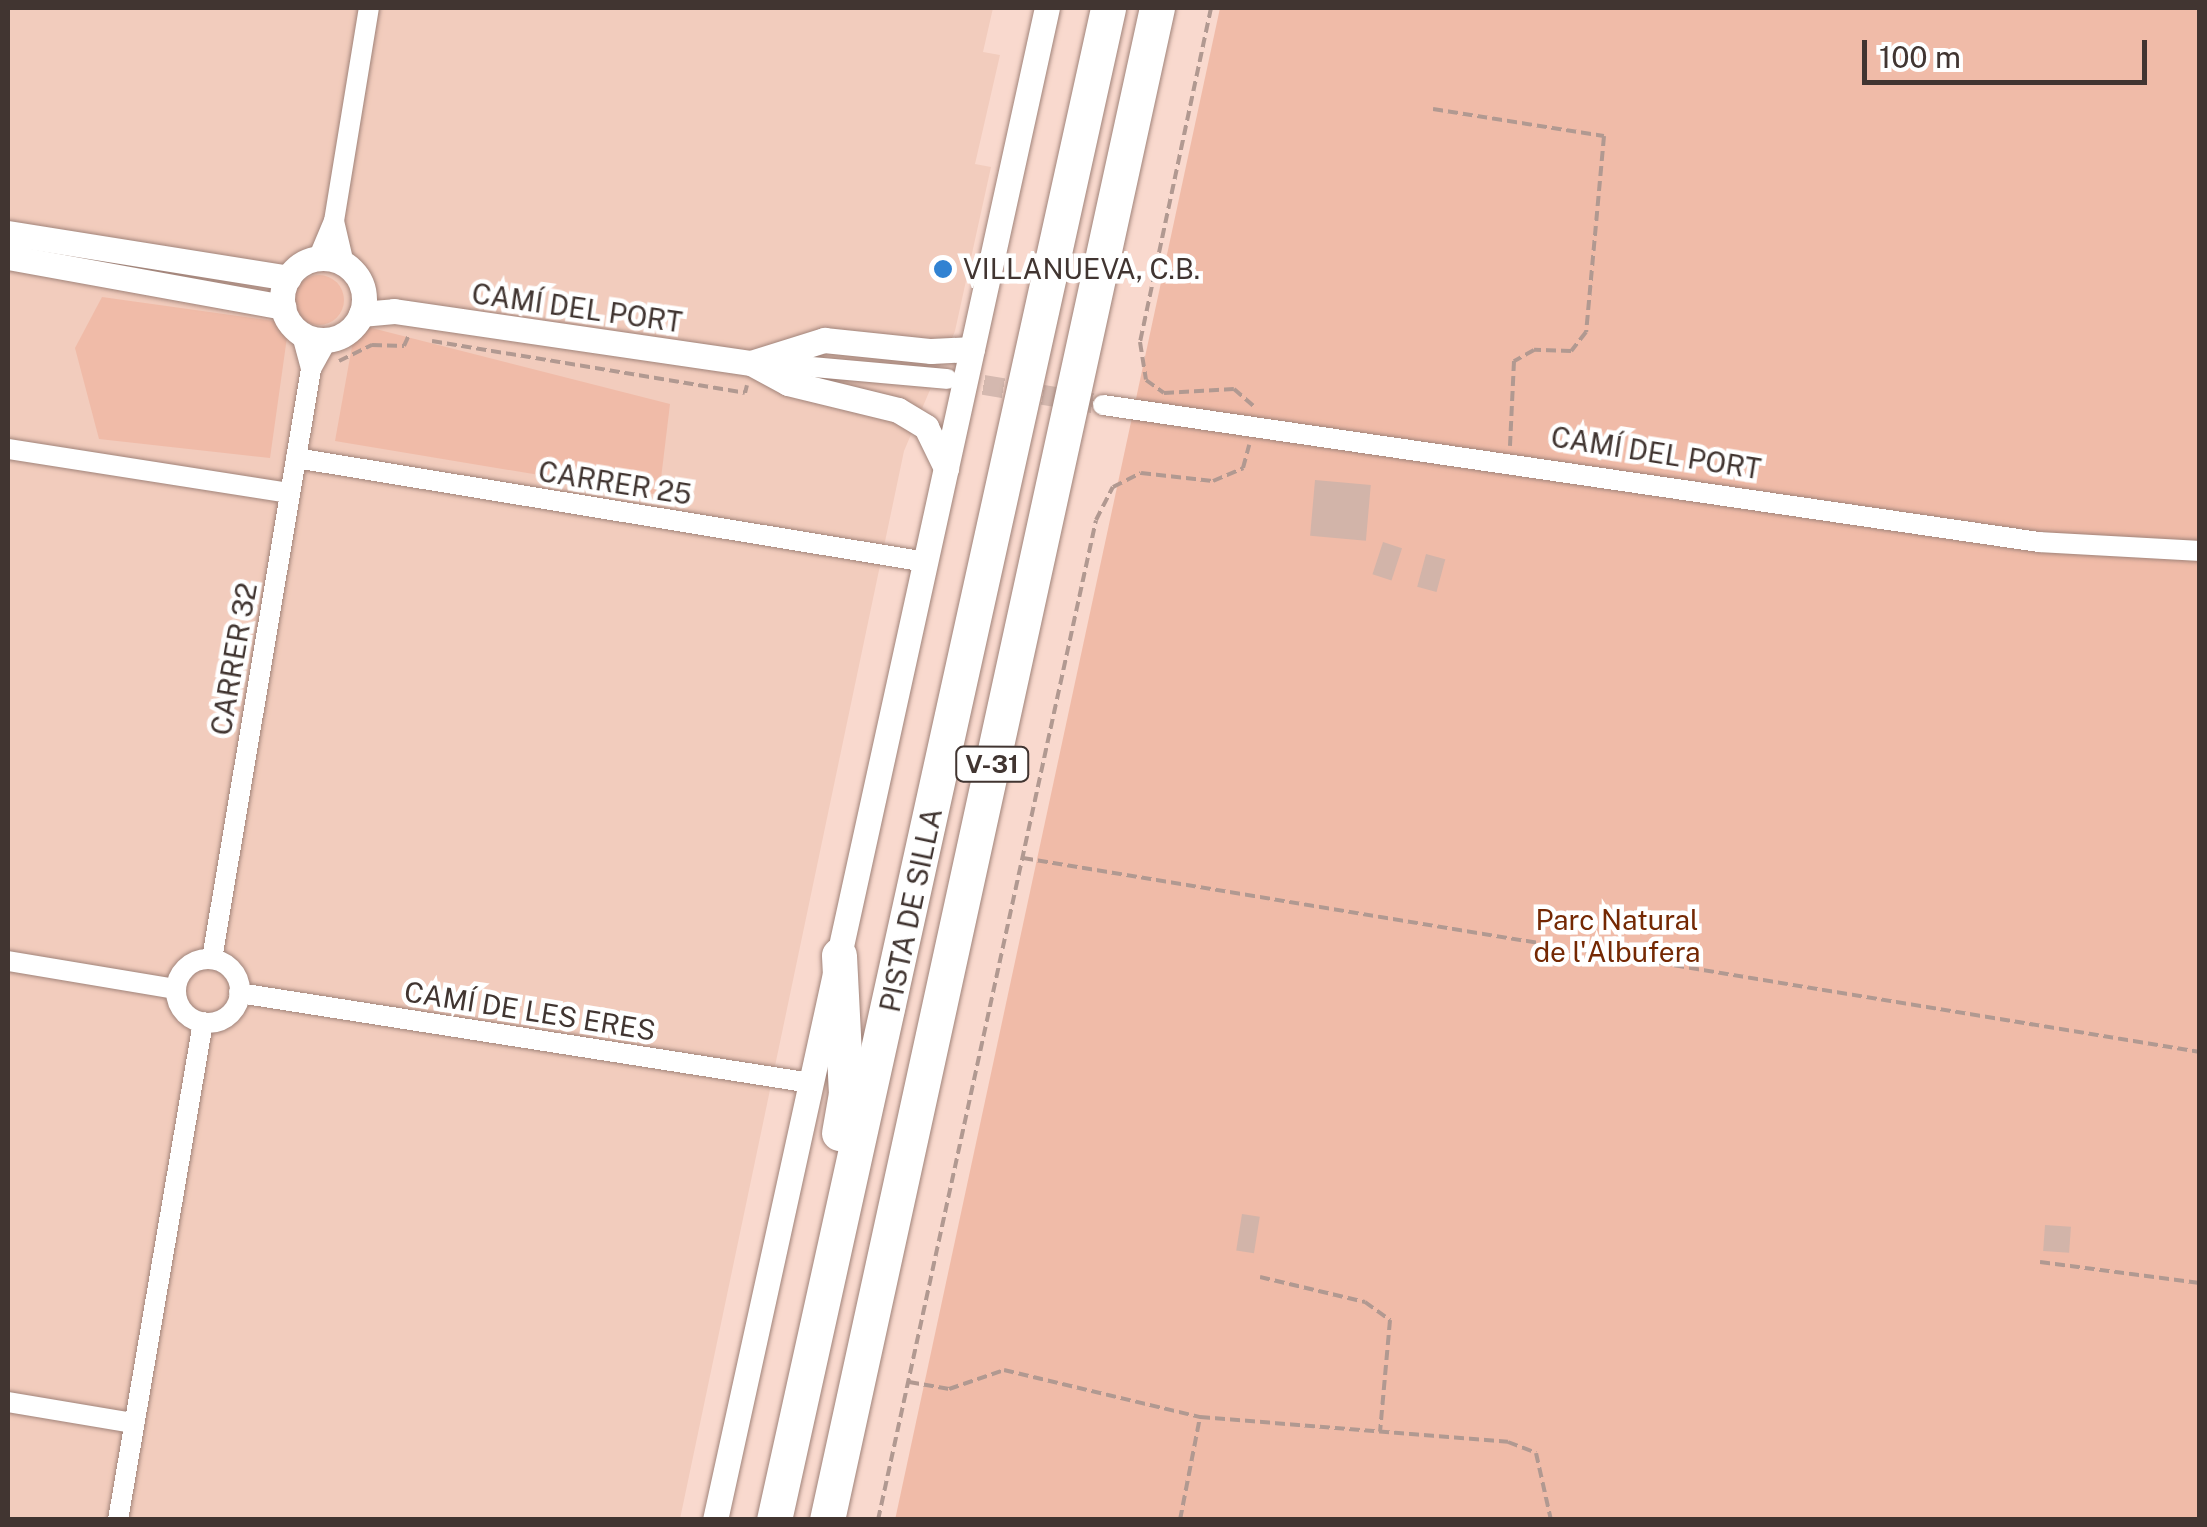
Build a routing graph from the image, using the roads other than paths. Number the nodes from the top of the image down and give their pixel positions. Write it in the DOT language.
graph roads {
  1 [pos="368,8"];
  2 [pos="1047,8"];
  3 [pos="1108,8"];
  4 [pos="1156,8"];
  5 [pos="8,232"];
  6 [pos="8,257"];
  7 [pos="331,262"];
  8 [pos="288,278"];
  9 [pos="362,303"];
  10 [pos="283,308"];
  11 [pos="315,337"];
  12 [pos="972,349"];
  13 [pos="751,364"];
  14 [pos="947,379"];
  15 [pos="1103,405"];
  16 [pos="8,449"];
  17 [pos="296,458"];
  18 [pos="946,468"];
  19 [pos="290,494"];
  20 [pos="2200,551"];
  21 [pos="926,562"];
  22 [pos="839,955"];
  23 [pos="212,958"];
  24 [pos="8,962"];
  25 [pos="176,989"];
  26 [pos="240,993"];
  27 [pos="203,1022"];
  28 [pos="811,1083"];
  29 [pos="814,1331"];
  30 [pos="8,1402"];
  31 [pos="134,1423"];
  32 [pos="118,1520"];
  33 [pos="715,1520"];
  34 [pos="774,1520"];
  35 [pos="827,1520"];
  1 -- 7 [label="street"];
  2 -- 12 [label="street"];
  3 -- 29 [label="highway, PISTA DE SILLA / V-31"];
  4 -- 35 [label="highway, PISTA DE SILLA / V-31"];
  5 -- 8 [label="street"];
  6 -- 10 [label="street"];
  7 -- 8 [label="street"];
  7 -- 9 [label="street"];
  8 -- 10 [label="street"];
  9 -- 11 [label="street"];
  9 -- 13 [label="street, CAMÍ DEL PORT"];
  10 -- 11 [label="street"];
  11 -- 17 [label="street, CARRER 32"];
  12 -- 13 [label="street, CAMÍ DEL PORT"];
  12 -- 18 [label="street"];
  13 -- 14 [label="street, CAMÍ DEL PORT"];
  13 -- 18 [label="street, CAMÍ DEL PORT"];
  15 -- 20 [label="street, CAMÍ DEL PORT"];
  16 -- 19 [label="street"];
  17 -- 19 [label="street, CARRER 32"];
  17 -- 21 [label="street, CARRER 25"];
  18 -- 21 [label="street"];
  19 -- 23 [label="street, CARRER 32"];
  21 -- 22 [label="street"];
  22 -- 28 [label="street"];
  22 -- 29 [label="highway"];
  23 -- 25 [label="street"];
  23 -- 26 [label="street"];
  24 -- 25 [label="street"];
  25 -- 27 [label="street"];
  26 -- 27 [label="street"];
  26 -- 28 [label="street, CAMÍ DE LES ERES"];
  27 -- 31 [label="street"];
  28 -- 33 [label="street"];
  29 -- 34 [label="highway, PISTA DE SILLA / V-31"];
  30 -- 31 [label="street"];
  31 -- 32 [label="street"];
}
